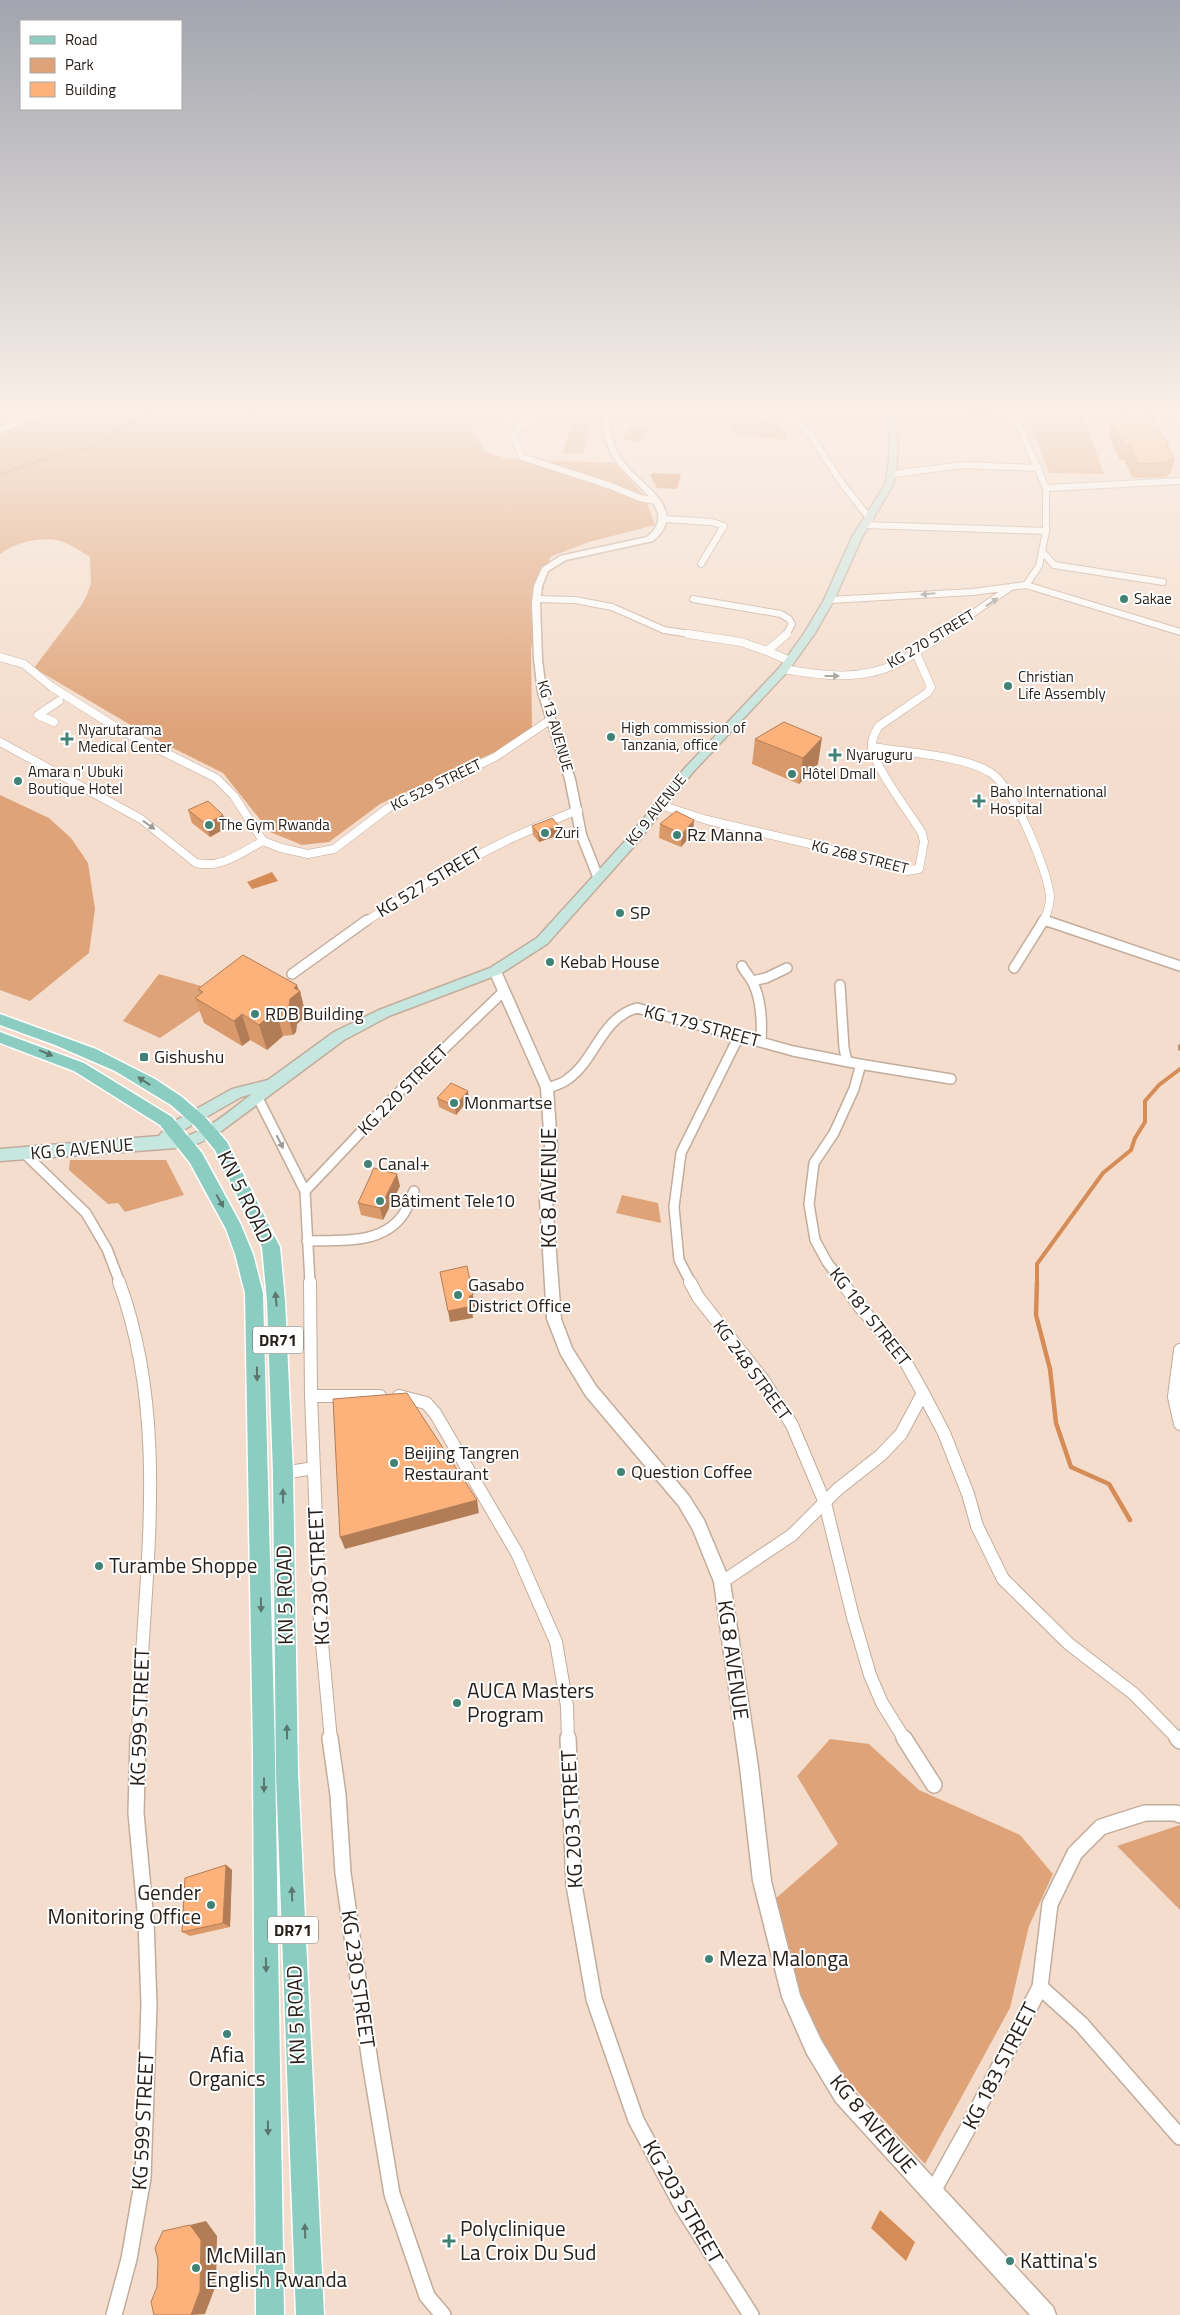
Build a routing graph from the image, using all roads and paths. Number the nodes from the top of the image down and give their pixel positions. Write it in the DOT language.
graph roads {
  1 [pos="663,515"];
  2 [pos="862,515"];
  3 [pos="872,515"];
  4 [pos="1046,515"];
  5 [pos="664,519"];
  6 [pos="867,522"];
  7 [pos="1046,531"];
  8 [pos="1042,550"];
  9 [pos="701,564"];
  10 [pos="1163,582"];
  11 [pos="1026,585"];
  12 [pos="1011,587"];
  13 [pos="537,599"];
  14 [pos="693,599"];
  15 [pos="829,600"];
  16 [pos="1180,632"];
  17 [pos="767,651"];
  18 [pos="915,651"];
  19 [pos="0,657"];
  20 [pos="787,665"];
  21 [pos="59,701"];
  22 [pos="550,720"];
  23 [pos="54,722"];
  24 [pos="0,742"];
  25 [pos="872,747"];
  26 [pos="660,805"];
  27 [pos="578,810"];
  28 [pos="263,841"];
  29 [pos="598,877"];
  30 [pos="1043,920"];
  31 [pos="742,966"];
  32 [pos="1180,966"];
  33 [pos="787,968"];
  34 [pos="1014,968"];
  35 [pos="495,971"];
  36 [pos="292,974"];
  37 [pos="752,982"];
  38 [pos="840,985"];
  39 [pos="503,992"];
  40 [pos="0,1019"];
  41 [pos="0,1037"];
  42 [pos="738,1038"];
  43 [pos="761,1042"];
  44 [pos="847,1062"];
  45 [pos="861,1064"];
  46 [pos="951,1079"];
  47 [pos="272,1084"];
  48 [pos="547,1088"];
  49 [pos="258,1098"];
  50 [pos="195,1117"];
  51 [pos="211,1131"];
  52 [pos="174,1138"];
  53 [pos="24,1153"];
  54 [pos="0,1155"];
  55 [pos="305,1191"];
  56 [pos="414,1192"];
  57 [pos="307,1241"];
  58 [pos="1180,1350"];
  59 [pos="923,1393"];
  60 [pos="311,1396"];
  61 [pos="1177,1397"];
  62 [pos="1180,1424"];
  63 [pos="314,1468"];
  64 [pos="283,1473"];
  65 [pos="825,1503"];
  66 [pos="722,1582"];
  67 [pos="1180,1742"];
  68 [pos="934,1785"];
  69 [pos="1180,1815"];
  70 [pos="1040,1987"];
  71 [pos="1180,2137"];
  72 [pos="932,2193"];
  73 [pos="114,2315"];
  74 [pos="270,2315"];
  75 [pos="310,2315"];
  76 [pos="443,2315"];
  77 [pos="751,2315"];
  78 [pos="1045,2315"];
  1 -- 5 [label="street"];
  2 -- 6 [label="street"];
  3 -- 6 [label="main road, KG 9 AVENUE"];
  4 -- 7 [label="street"];
  5 -- 9 [label="street"];
  5 -- 13 [label="street, KG 13 AVENUE"];
  6 -- 7 [label="street"];
  6 -- 15 [label="main road, KG 9 AVENUE"];
  7 -- 8 [label="street"];
  8 -- 10 [label="street"];
  8 -- 11 [label="street"];
  11 -- 12 [label="street"];
  11 -- 16 [label="street"];
  12 -- 15 [label="street, one-way"];
  18 -- 12 [label="street, KG 270 STREET, one-way"];
  13 -- 17 [label="street, KG 270 STREET"];
  13 -- 22 [label="street, KG 13 AVENUE"];
  14 -- 17 [label="street"];
  15 -- 20 [label="main road, KG 9 AVENUE"];
  17 -- 20 [label="street, KG 270 STREET"];
  20 -- 18 [label="street, KG 270 STREET, one-way"];
  18 -- 25 [label="street"];
  19 -- 28 [label="street"];
  20 -- 26 [label="main road, KG 9 AVENUE"];
  21 -- 23 [label="street"];
  22 -- 27 [label="street, KG 13 AVENUE"];
  22 -- 28 [label="street, KG 529 STREET"];
  24 -- 28 [label="street, one-way"];
  25 -- 26 [label="street, KG 268 STREET"];
  25 -- 30 [label="street"];
  26 -- 29 [label="main road, KG 9 AVENUE"];
  27 -- 29 [label="street, KG 13 AVENUE"];
  27 -- 36 [label="street, KG 527 STREET"];
  29 -- 35 [label="main road, KG 9 AVENUE"];
  30 -- 32 [label="street"];
  30 -- 34 [label="street"];
  31 -- 37 [label="street"];
  33 -- 37 [label="street"];
  35 -- 39 [label="street, KG 8 AVENUE"];
  35 -- 47 [label="main road, KG 9 AVENUE"];
  37 -- 43 [label="street"];
  38 -- 44 [label="street"];
  39 -- 48 [label="street, KG 8 AVENUE"];
  39 -- 55 [label="street, KG 220 STREET"];
  50 -- 40 [label="main road, KN 5 ROAD / DR71, one-way"];
  41 -- 52 [label="main road, KN 5 ROAD / DR71, one-way"];
  42 -- 43 [label="street, KG 179 STREET"];
  42 -- 48 [label="street, KG 179 STREET"];
  42 -- 65 [label="street, KG 248 STREET"];
  43 -- 44 [label="street, KG 179 STREET"];
  44 -- 45 [label="street, KG 179 STREET"];
  45 -- 46 [label="street, KG 179 STREET"];
  45 -- 59 [label="street, KG 181 STREET"];
  47 -- 49 [label="main road, KG 9 AVENUE"];
  47 -- 50 [label="main road, KG 9 AVENUE"];
  48 -- 66 [label="street, KG 8 AVENUE"];
  49 -- 51 [label="main road, KG 9 AVENUE"];
  49 -- 55 [label="street, KG 230 STREET, one-way"];
  50 -- 51 [label="main road, KN 5 ROAD / DR71"];
  50 -- 52 [label="main road, KG 9 AVENUE"];
  51 -- 52 [label="main road, KG 9 AVENUE"];
  64 -- 51 [label="main road, KN 5 ROAD / DR71, one-way"];
  52 -- 53 [label="main road, KG 6 AVENUE"];
  52 -- 74 [label="main road, KN 5 ROAD / DR71, one-way"];
  53 -- 54 [label="main road, KG 6 AVENUE"];
  53 -- 73 [label="street, KG 599 STREET"];
  55 -- 57 [label="street, KG 230 STREET"];
  56 -- 57 [label="street"];
  57 -- 60 [label="street, KG 230 STREET"];
  58 -- 61 [label="street"];
  59 -- 65 [label="street"];
  59 -- 67 [label="street, KG 181 STREET"];
  60 -- 63 [label="street, KG 230 STREET"];
  60 -- 77 [label="street, KG 203 STREET"];
  61 -- 62 [label="street"];
  63 -- 64 [label="street"];
  63 -- 76 [label="street, KG 230 STREET"];
  75 -- 64 [label="main road, KN 5 ROAD / DR71, one-way"];
  65 -- 66 [label="street"];
  65 -- 68 [label="street, KG 248 STREET"];
  66 -- 72 [label="street, KG 8 AVENUE"];
  69 -- 70 [label="street"];
  70 -- 71 [label="street, KG 183 STREET"];
  70 -- 72 [label="street, KG 183 STREET"];
  72 -- 78 [label="street, KG 8 AVENUE"];
}
